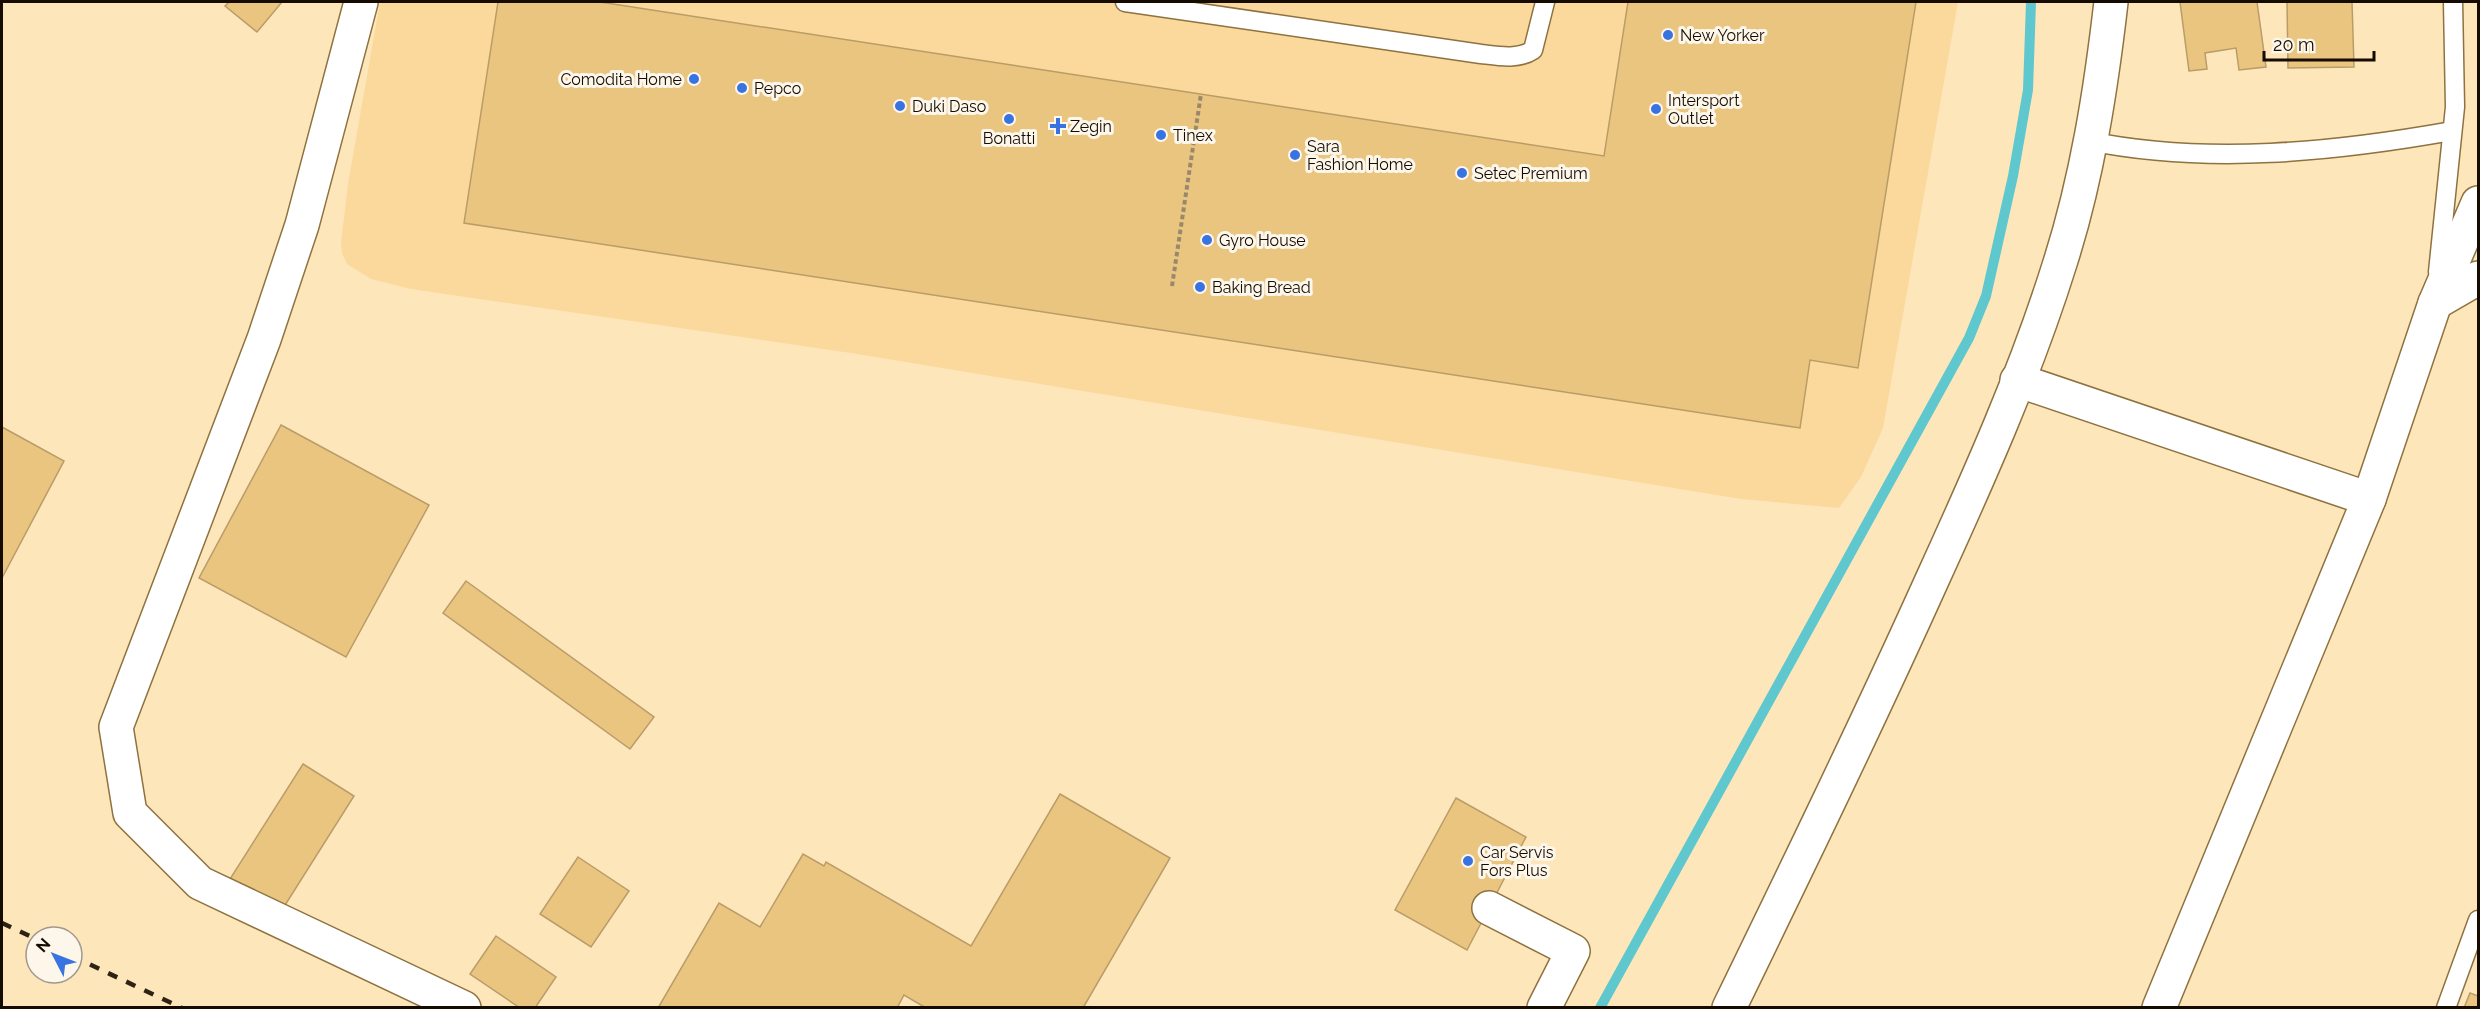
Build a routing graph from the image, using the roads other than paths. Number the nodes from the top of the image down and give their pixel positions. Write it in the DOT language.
graph roads {
  1 [pos="361,2"];
  2 [pos="1125,2"];
  3 [pos="1545,2"];
  4 [pos="2111,2"];
  5 [pos="2452,2"];
  6 [pos="1199,7"];
  7 [pos="2452,131"];
  8 [pos="2089,141"];
  9 [pos="2478,203"];
  10 [pos="2478,278"];
  11 [pos="2435,303"];
  12 [pos="2018,380"];
  13 [pos="2369,499"];
  14 [pos="1489,908"];
  15 [pos="2478,920"];
  16 [pos="464,1008"];
  17 [pos="1544,1008"];
  18 [pos="1729,1008"];
  19 [pos="2158,1008"];
  20 [pos="2446,1008"];
  1 -- 16 [label="street"];
  2 -- 6 [label="lane"];
  3 -- 6 [label="lane"];
  4 -- 8 [label="street"];
  5 -- 7 [label="lane"];
  7 -- 8 [label="lane"];
  7 -- 11 [label="lane"];
  8 -- 12 [label="street"];
  9 -- 11 [label="street"];
  10 -- 11 [label="street"];
  11 -- 13 [label="street"];
  12 -- 13 [label="street"];
  12 -- 18 [label="street"];
  13 -- 19 [label="street"];
  14 -- 17 [label="street"];
  15 -- 20 [label="lane"];
}
